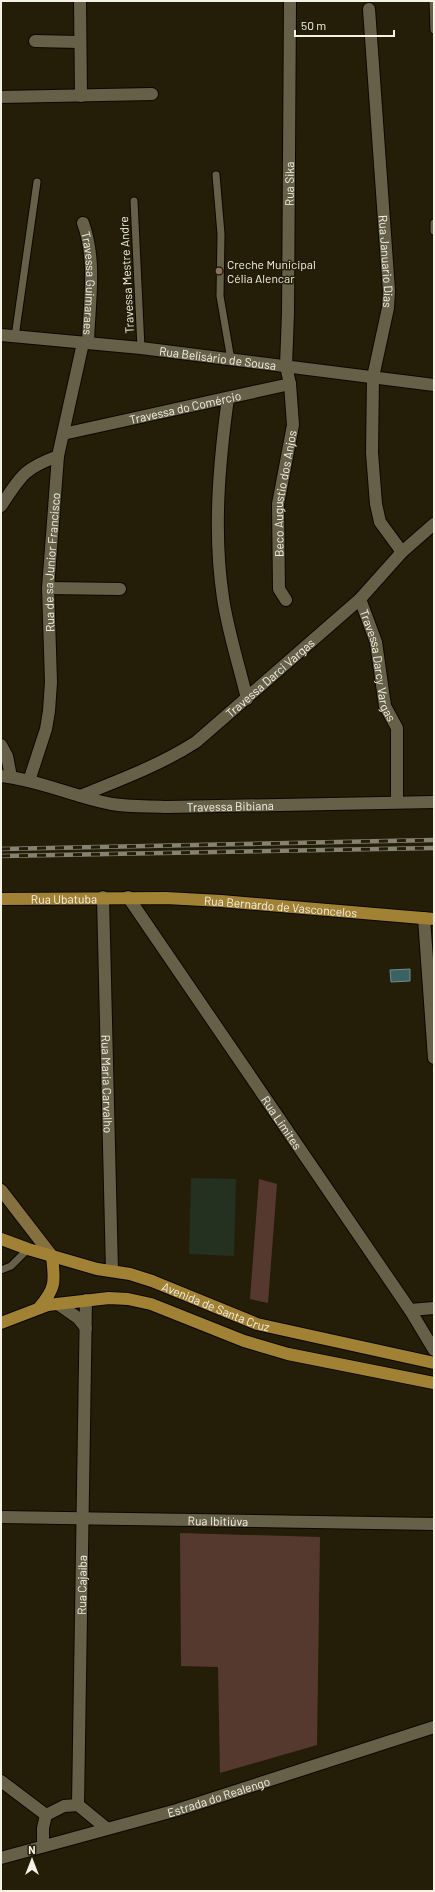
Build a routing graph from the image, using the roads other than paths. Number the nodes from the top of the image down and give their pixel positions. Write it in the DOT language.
graph roads {
  1 [pos="80,1"];
  2 [pos="290,1"];
  3 [pos="433,1"];
  4 [pos="369,9"];
  5 [pos="434,30"];
  6 [pos="34,41"];
  7 [pos="79,42"];
  8 [pos="152,94"];
  9 [pos="81,96"];
  10 [pos="1,97"];
  11 [pos="216,175"];
  12 [pos="37,182"];
  13 [pos="134,200"];
  14 [pos="83,223"];
  15 [pos="434,223"];
  16 [pos="434,232"];
  17 [pos="1,335"];
  18 [pos="15,337"];
  19 [pos="85,343"];
  20 [pos="141,348"];
  21 [pos="231,360"];
  22 [pos="286,366"];
  23 [pos="373,377"];
  24 [pos="290,384"];
  25 [pos="434,384"];
  26 [pos="228,398"];
  27 [pos="63,434"];
  28 [pos="58,456"];
  29 [pos="1,506"];
  30 [pos="434,524"];
  31 [pos="402,552"];
  32 [pos="48,588"];
  33 [pos="120,589"];
  34 [pos="360,599"];
  35 [pos="286,600"];
  36 [pos="247,699"];
  37 [pos="1,745"];
  38 [pos="6,777"];
  39 [pos="29,781"];
  40 [pos="80,796"];
  41 [pos="397,802"];
  42 [pos="434,802"];
  43 [pos="103,897"];
  44 [pos="128,897"];
  45 [pos="1,899"];
  46 [pos="429,918"];
  47 [pos="434,1058"];
  48 [pos="1,1190"];
  49 [pos="1,1239"];
  50 [pos="28,1249"];
  51 [pos="52,1256"];
  52 [pos="1,1270"];
  53 [pos="112,1271"];
  54 [pos="86,1300"];
  55 [pos="58,1304"];
  56 [pos="39,1308"];
  57 [pos="434,1308"];
  58 [pos="410,1310"];
  59 [pos="1,1323"];
  60 [pos="86,1328"];
  61 [pos="434,1350"];
  62 [pos="434,1363"];
  63 [pos="434,1383"];
  64 [pos="1,1517"];
  65 [pos="83,1518"];
  66 [pos="434,1524"];
  67 [pos="434,1727"];
  68 [pos="1,1781"];
  69 [pos="78,1805"];
  70 [pos="46,1815"];
  71 [pos="106,1828"];
  72 [pos="43,1846"];
  73 [pos="1,1858"];
  1 -- 7 [label="street"];
  2 -- 22 [label="street, Rua Sika"];
  3 -- 5 [label="lane"];
  4 -- 23 [label="street, Rua Januario Dias"];
  6 -- 7 [label="street"];
  7 -- 9 [label="street"];
  8 -- 9 [label="street"];
  9 -- 10 [label="street"];
  11 -- 21 [label="lane"];
  12 -- 18 [label="lane"];
  13 -- 20 [label="lane, Travessa Mestre Andre"];
  14 -- 19 [label="street, Travessa Guimaraes"];
  15 -- 16 [label="lane"];
  17 -- 18 [label="street, Rua Belisário de Sousa"];
  18 -- 19 [label="street, Rua Belisário de Sousa"];
  19 -- 20 [label="street, Rua Belisário de Sousa"];
  19 -- 27 [label="street, Rua de sa Junior Francisco"];
  20 -- 21 [label="street, Rua Belisário de Sousa"];
  21 -- 22 [label="street, Rua Belisário de Sousa"];
  22 -- 23 [label="street, Rua Belisário de Sousa"];
  22 -- 24 [label="street"];
  23 -- 25 [label="street, Rua Belisário de Sousa"];
  23 -- 31 [label="street, Rua Januario Dias"];
  24 -- 26 [label="street, Travessa do Comércio"];
  24 -- 35 [label="street, Beco Augustio dos Anjos"];
  26 -- 27 [label="street, Travessa do Comércio"];
  26 -- 36 [label="street"];
  27 -- 28 [label="street, Rua de sa Junior Francisco"];
  28 -- 29 [label="street"];
  28 -- 32 [label="street, Rua de sa Junior Francisco"];
  30 -- 31 [label="street, Travessa Darci Vargas"];
  31 -- 34 [label="street, Travessa Darci Vargas"];
  32 -- 33 [label="street"];
  32 -- 39 [label="street, Rua de sa Junior Francisco"];
  34 -- 36 [label="street, Travessa Darci Vargas"];
  34 -- 41 [label="street, Travessa Darcy Vargas"];
  36 -- 40 [label="street, Travessa Darci Vargas"];
  37 -- 38 [label="street"];
  38 -- 39 [label="street, Travessa Bibiana"];
  39 -- 40 [label="street, Travessa Bibiana"];
  40 -- 41 [label="street, Travessa Bibiana"];
  41 -- 42 [label="street, Travessa Bibiana"];
  43 -- 44 [label="main road, Rua Ubatuba"];
  43 -- 45 [label="main road, Rua Ubatuba"];
  43 -- 53 [label="street, Rua Maria Carvalho"];
  44 -- 46 [label="main road, Rua Bernardo de Vasconcelos"];
  44 -- 58 [label="street, Rua Limites"];
  46 -- 47 [label="street"];
  48 -- 51 [label="main road"];
  49 -- 50 [label="main road, Avenida de Santa Cruz"];
  50 -- 51 [label="main road, Avenida de Santa Cruz"];
  50 -- 52 [label="lane"];
  51 -- 53 [label="main road, Avenida de Santa Cruz"];
  51 -- 56 [label="main road"];
  53 -- 62 [label="main road, Avenida de Santa Cruz"];
  54 -- 55 [label="main road, Avenida de Santa Cruz"];
  54 -- 60 [label="street, Rua Cajaíba"];
  54 -- 63 [label="main road, Avenida de Santa Cruz"];
  55 -- 56 [label="main road, Avenida de Santa Cruz"];
  55 -- 60 [label="street"];
  56 -- 59 [label="main road, Avenida de Santa Cruz"];
  57 -- 58 [label="street"];
  58 -- 61 [label="street, Rua Limites"];
  60 -- 65 [label="street, Rua Cajaíba"];
  64 -- 65 [label="street, Rua Ibitiúva"];
  65 -- 66 [label="street, Rua Ibitiúva"];
  65 -- 69 [label="street, Rua Cajaíba"];
  67 -- 71 [label="street, Estrada do Realengo"];
  68 -- 70 [label="street"];
  69 -- 70 [label="street"];
  69 -- 71 [label="street"];
  70 -- 72 [label="street"];
  71 -- 72 [label="street, Estrada do Realengo"];
  72 -- 73 [label="street, Estrada do Realengo"];
}
